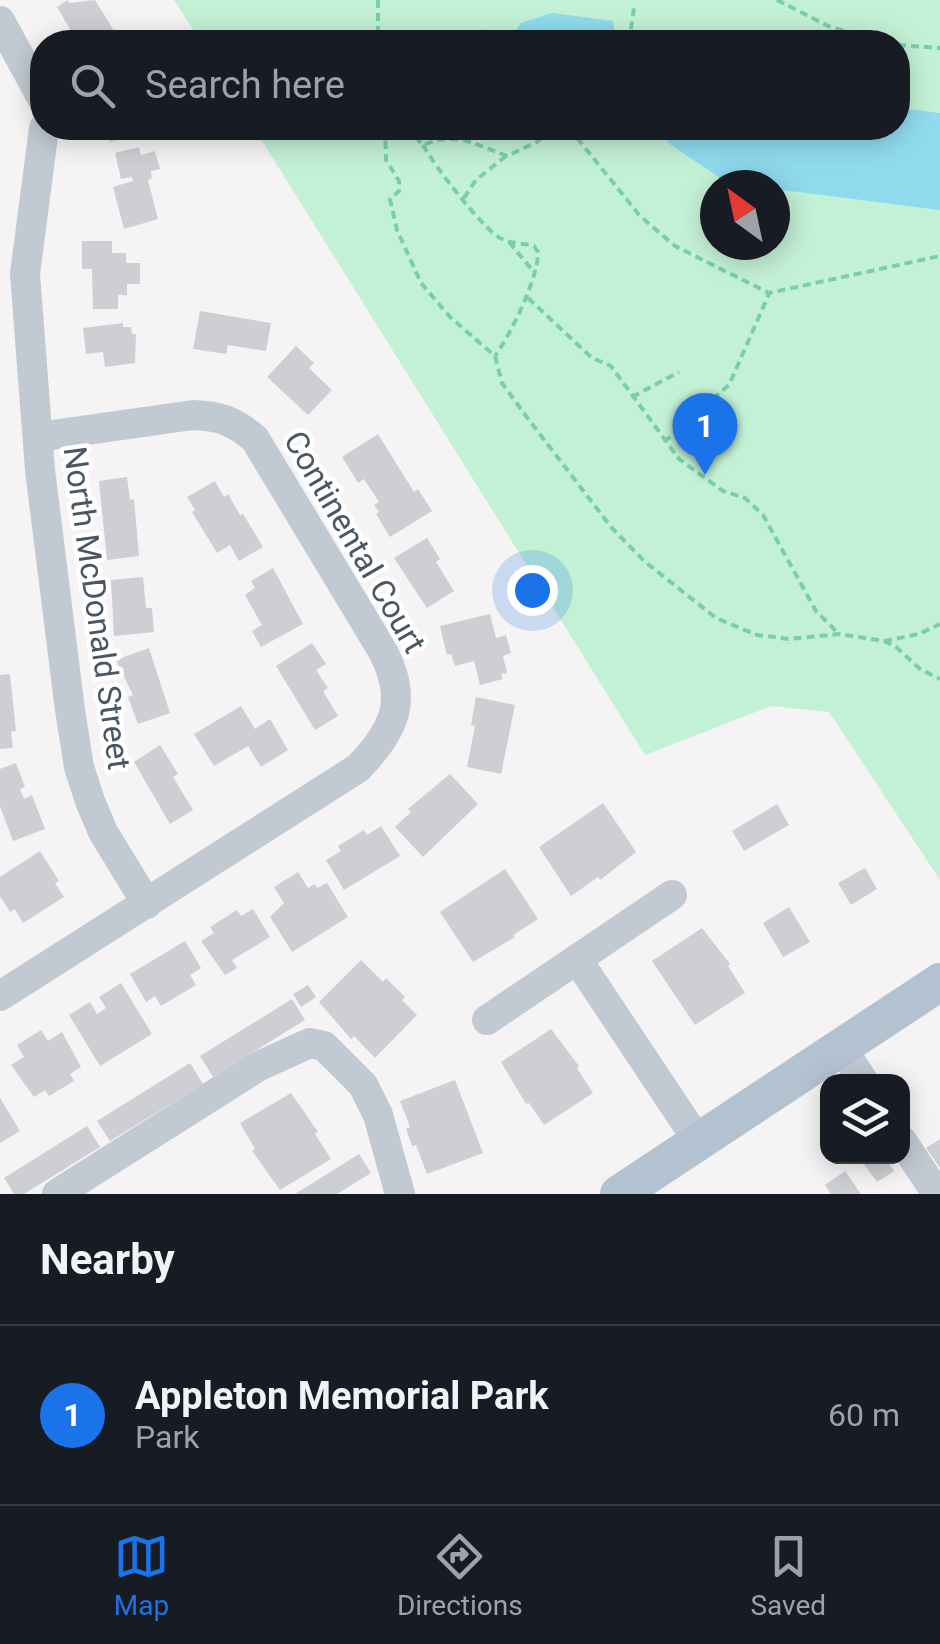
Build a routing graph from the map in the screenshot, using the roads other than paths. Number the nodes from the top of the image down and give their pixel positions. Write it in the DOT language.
graph roads {
  1 [pos="0,21"];
  2 [pos="30,76"];
  3 [pos="43,140"];
  4 [pos="38,437"];
  5 [pos="672,895"];
  6 [pos="147,904"];
  7 [pos="577,959"];
  8 [pos="940,982"];
  9 [pos="0,996"];
  10 [pos="487,1020"];
  11 [pos="841,1047"];
  12 [pos="859,1074"];
  13 [pos="698,1142"];
  14 [pos="910,1154"];
  15 [pos="57,1194"];
  16 [pos="400,1194"];
  17 [pos="619,1194"];
  18 [pos="936,1194"];
  1 -- 2 [label="street"];
  3 -- 4 [label="street, North McDonald Street"];
  4 -- 6 [label="street, North McDonald Street"];
  4 -- 6 [label="street, Continental Court"];
  5 -- 7 [label="street"];
  6 -- 9 [label="street, Continental Court"];
  7 -- 10 [label="street"];
  7 -- 13 [label="street"];
  8 -- 11 [label="main road"];
  11 -- 12 [label="street"];
  11 -- 13 [label="main road"];
  13 -- 17 [label="main road"];
  14 -- 18 [label="street"];
  15 -- 16 [label="street"];
}
